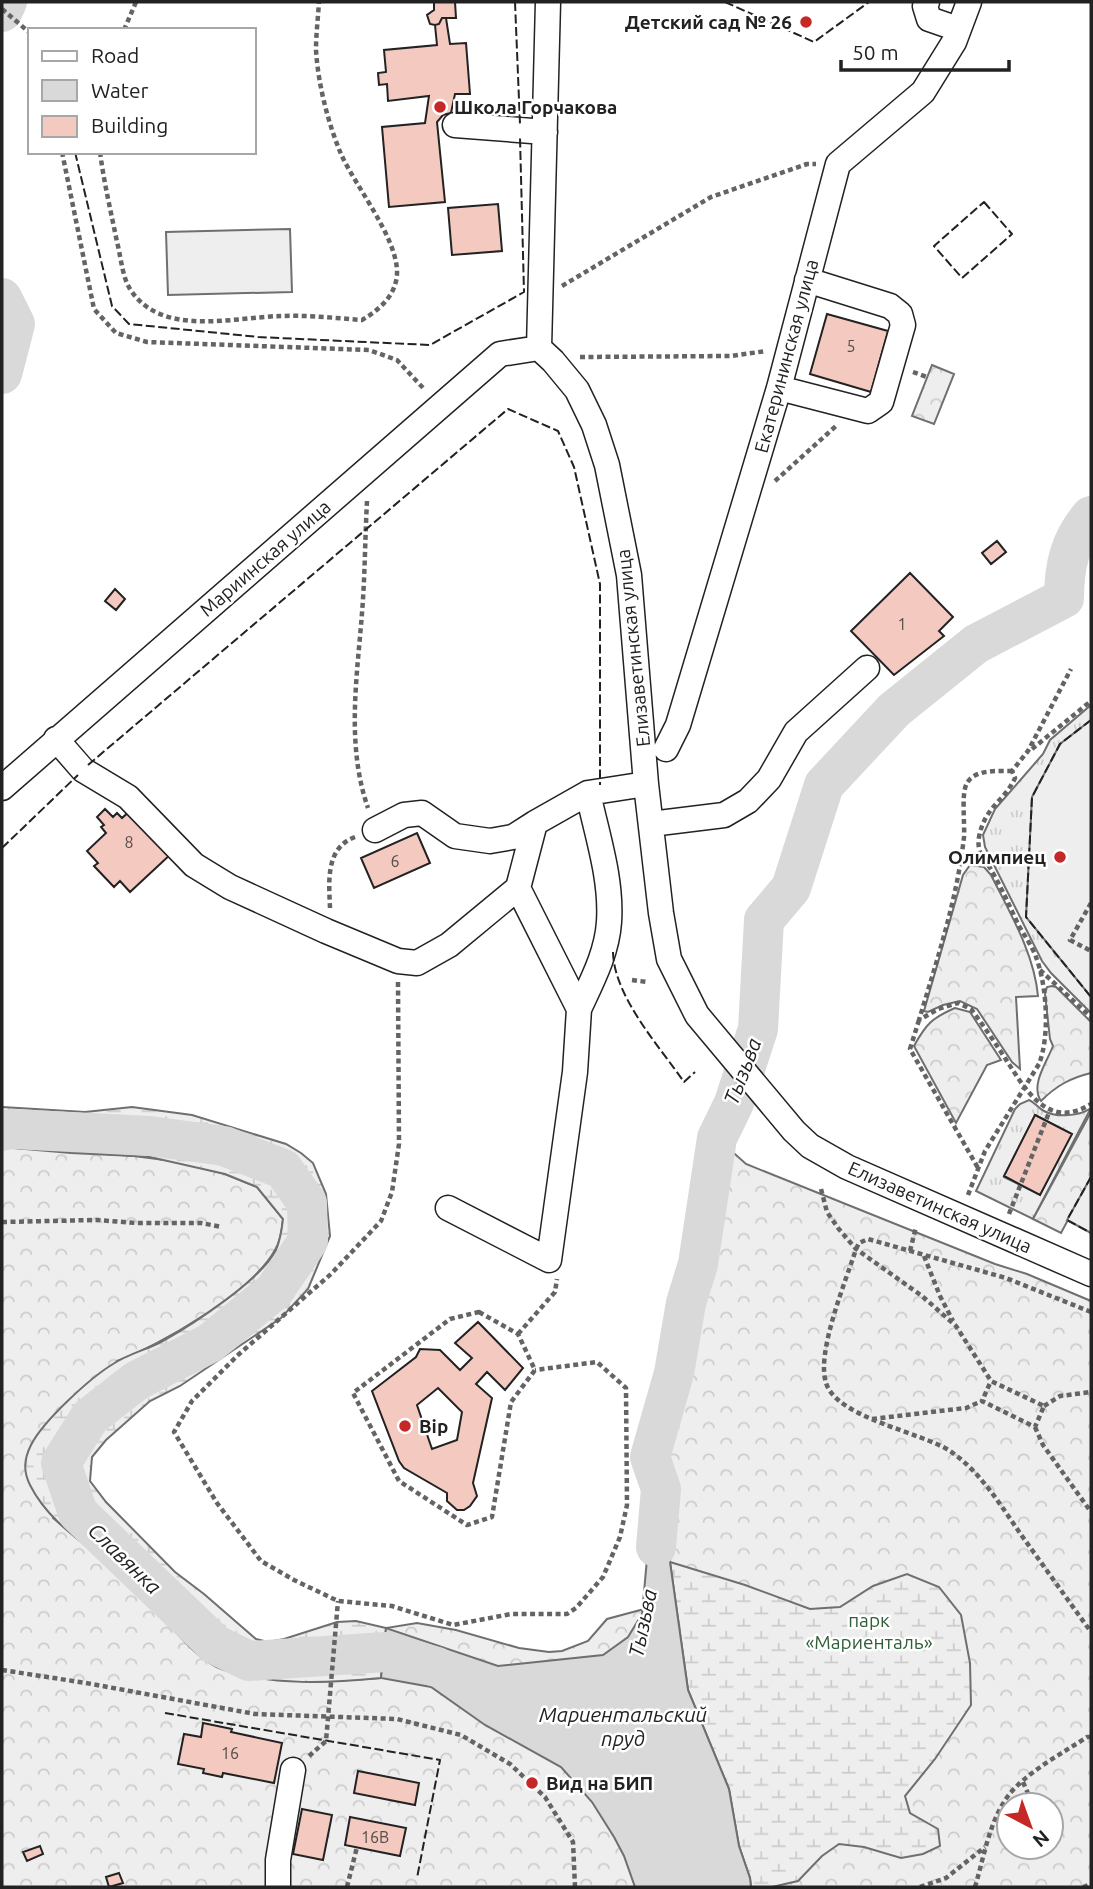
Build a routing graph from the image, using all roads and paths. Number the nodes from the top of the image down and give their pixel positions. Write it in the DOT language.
graph roads {
  1 [pos="136,2"];
  2 [pos="319,2"];
  3 [pos="548,2"];
  4 [pos="927,2"];
  5 [pos="969,2"];
  6 [pos="2,9"];
  7 [pos="125,28"];
  8 [pos="958,29"];
  9 [pos="28,31"];
  10 [pos="456,125"];
  11 [pos="545,132"];
  12 [pos="62,154"];
  13 [pos="100,154"];
  14 [pos="838,164"];
  15 [pos="807,280"];
  16 [pos="562,286"];
  17 [pos="546,354"];
  18 [pos="788,355"];
  19 [pos="779,388"];
  20 [pos="439,406"];
  21 [pos="855,410"];
  22 [pos="368,468"];
  23 [pos="774,482"];
  24 [pos="867,668"];
  25 [pos="1072,669"];
  26 [pos="1091,701"];
  27 [pos="56,739"];
  28 [pos="666,749"];
  29 [pos="1028,751"];
  30 [pos="1012,772"];
  31 [pos="646,784"];
  32 [pos="2,788"];
  33 [pos="588,793"];
  34 [pos="535,823"];
  35 [pos="651,824"];
  36 [pos="375,830"];
  37 [pos="979,855"];
  38 [pos="961,861"];
  39 [pos="518,888"];
  40 [pos="1091,903"];
  41 [pos="331,933"];
  42 [pos="1091,951"];
  43 [pos="398,961"];
  44 [pos="1039,969"];
  45 [pos="632,980"];
  46 [pos="648,982"];
  47 [pos="579,1009"];
  48 [pos="1091,1017"];
  49 [pos="919,1020"];
  50 [pos="1023,1088"];
  51 [pos="1091,1104"];
  52 [pos="1051,1110"];
  53 [pos="978,1168"];
  54 [pos="821,1189"];
  55 [pos="968,1195"];
  56 [pos="448,1208"];
  57 [pos="1009,1214"];
  58 [pos="2,1222"];
  59 [pos="222,1227"];
  60 [pos="916,1227"];
  61 [pos="856,1249"];
  62 [pos="910,1251"];
  63 [pos="924,1255"];
  64 [pos="1091,1274"];
  65 [pos="555,1292"];
  66 [pos="1091,1312"];
  67 [pos="956,1326"];
  68 [pos="518,1334"];
  69 [pos="535,1370"];
  70 [pos="990,1381"];
  71 [pos="1091,1392"];
  72 [pos="982,1401"];
  73 [pos="1044,1406"];
  74 [pos="872,1419"];
  75 [pos="1035,1427"];
  76 [pos="1091,1511"];
  77 [pos="338,1601"];
  78 [pos="1091,1632"];
  79 [pos="2,1670"];
  80 [pos="330,1715"];
  81 [pos="1091,1731"];
  82 [pos="1089,1737"];
  83 [pos="293,1770"];
  84 [pos="1023,1783"];
  85 [pos="1014,1791"];
  86 [pos="1028,1791"];
  87 [pos="995,1825"];
  88 [pos="985,1846"];
  89 [pos="357,1847"];
  90 [pos="1091,1884"];
  91 [pos="278,1887"];
  92 [pos="347,1887"];
  93 [pos="575,1887"];
  94 [pos="920,1887"];
  95 [pos="975,1887"];
  96 [pos="1083,1887"];
  1 -- 7 [label="path"];
  2 -- 13 [label="path"];
  3 -- 11 [label="street"];
  4 -- 8 [label="street"];
  5 -- 8 [label="street"];
  6 -- 9 [label="path"];
  8 -- 14 [label="street"];
  10 -- 11 [label="street"];
  11 -- 17 [label="street"];
  12 -- 20 [label="path"];
  14 -- 15 [label="street, Екатерининская улица"];
  14 -- 16 [label="path"];
  15 -- 18 [label="street, Екатерининская улица"];
  15 -- 21 [label="street"];
  17 -- 18 [label="path"];
  17 -- 20 [label="street, Мариинская улица"];
  17 -- 31 [label="street, Елизаветинская улица"];
  18 -- 19 [label="street, Екатерининская улица"];
  19 -- 21 [label="street"];
  19 -- 28 [label="street, Екатерининская улица"];
  20 -- 22 [label="street, Мариинская улица"];
  21 -- 23 [label="path"];
  22 -- 27 [label="street, Мариинская улица"];
  22 -- 36 [label="path"];
  24 -- 35 [label="street"];
  25 -- 29 [label="path"];
  26 -- 29 [label="path"];
  27 -- 32 [label="street, Мариинская улица"];
  27 -- 41 [label="street"];
  29 -- 30 [label="path"];
  30 -- 37 [label="path"];
  30 -- 38 [label="path"];
  31 -- 33 [label="street"];
  31 -- 35 [label="street, Елизаветинская улица"];
  33 -- 34 [label="street"];
  33 -- 47 [label="street"];
  34 -- 36 [label="street"];
  34 -- 39 [label="street"];
  35 -- 64 [label="street, Елизаветинская улица"];
  36 -- 41 [label="path"];
  37 -- 38 [label="path"];
  37 -- 44 [label="path"];
  38 -- 49 [label="path"];
  39 -- 43 [label="street"];
  39 -- 47 [label="street"];
  40 -- 42 [label="path"];
  41 -- 43 [label="street"];
  43 -- 77 [label="path"];
  44 -- 48 [label="path"];
  44 -- 50 [label="path"];
  45 -- 46 [label="path"];
  47 -- 56 [label="street"];
  49 -- 50 [label="path"];
  49 -- 53 [label="path"];
  50 -- 52 [label="path"];
  50 -- 53 [label="path"];
  51 -- 52 [label="path"];
  52 -- 57 [label="path"];
  53 -- 55 [label="path"];
  54 -- 61 [label="path"];
  58 -- 59 [label="path"];
  60 -- 62 [label="path"];
  61 -- 62 [label="path"];
  61 -- 67 [label="path"];
  61 -- 74 [label="path"];
  62 -- 63 [label="path"];
  63 -- 66 [label="path"];
  63 -- 67 [label="path"];
  65 -- 68 [label="path"];
  67 -- 70 [label="path"];
  68 -- 69 [label="path"];
  68 -- 69 [label="path"];
  69 -- 77 [label="path"];
  70 -- 72 [label="path"];
  70 -- 73 [label="path"];
  71 -- 73 [label="path"];
  72 -- 74 [label="path"];
  72 -- 75 [label="path"];
  73 -- 75 [label="path"];
  74 -- 78 [label="path"];
  75 -- 76 [label="path"];
  77 -- 80 [label="path"];
  79 -- 80 [label="path"];
  80 -- 83 [label="path"];
  80 -- 93 [label="path"];
  81 -- 82 [label="path"];
  82 -- 84 [label="path"];
  83 -- 91 [label="street"];
  84 -- 85 [label="path"];
  84 -- 86 [label="path"];
  87 -- 88 [label="path"];
  88 -- 94 [label="path"];
  88 -- 95 [label="path"];
  89 -- 92 [label="path"];
  90 -- 96 [label="path"];
}
